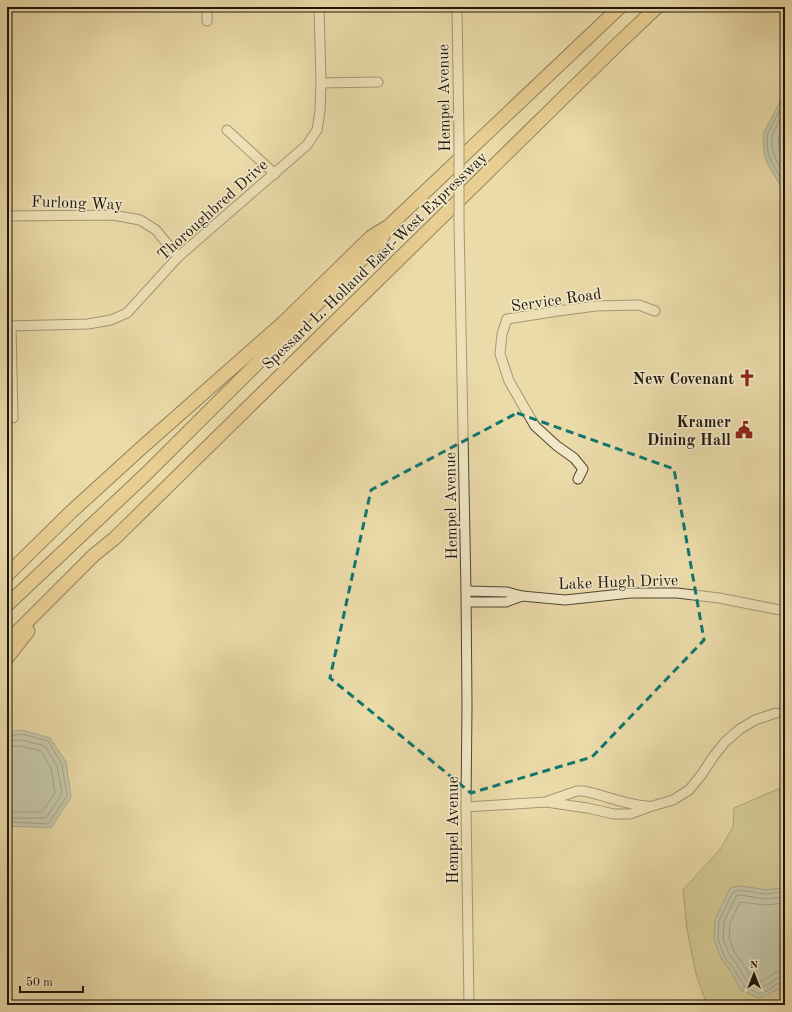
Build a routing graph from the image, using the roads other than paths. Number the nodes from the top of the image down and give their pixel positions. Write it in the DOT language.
graph roads {
  1 [pos="206,7"];
  2 [pos="319,7"];
  3 [pos="457,7"];
  4 [pos="620,7"];
  5 [pos="657,7"];
  6 [pos="207,21"];
  7 [pos="378,82"];
  8 [pos="321,83"];
  9 [pos="226,130"];
  10 [pos="275,174"];
  11 [pos="7,216"];
  12 [pos="389,226"];
  13 [pos="178,257"];
  14 [pos="655,311"];
  15 [pos="9,326"];
  16 [pos="13,418"];
  17 [pos="578,479"];
  18 [pos="115,538"];
  19 [pos="7,575"];
  20 [pos="466,591"];
  21 [pos="522,596"];
  22 [pos="467,602"];
  23 [pos="7,605"];
  24 [pos="785,611"];
  25 [pos="7,642"];
  26 [pos="7,658"];
  27 [pos="776,713"];
  28 [pos="546,802"];
  29 [pos="466,807"];
  30 [pos="648,807"];
  31 [pos="469,1005"];
  1 -- 6 [label="street"];
  2 -- 8 [label="street, Thoroughbred Drive"];
  3 -- 20 [label="street, Hempel Avenue, bridge"];
  4 -- 12 [label="highway, Spessard L. Holland East-West Expressway"];
  5 -- 18 [label="highway, Spessard L. Holland East-West Expressway"];
  7 -- 8 [label="street"];
  8 -- 10 [label="street, Thoroughbred Drive"];
  9 -- 10 [label="street"];
  10 -- 13 [label="street, Thoroughbred Drive"];
  11 -- 13 [label="street, Furlong Way"];
  12 -- 19 [label="highway"];
  12 -- 23 [label="highway"];
  13 -- 15 [label="street, Thoroughbred Drive"];
  14 -- 17 [label="street, Service Road"];
  15 -- 16 [label="street"];
  18 -- 25 [label="highway"];
  18 -- 26 [label="highway"];
  20 -- 21 [label="street, Lake Hugh Drive"];
  20 -- 22 [label="street, Hempel Avenue"];
  21 -- 22 [label="street, Lake Hugh Drive"];
  21 -- 24 [label="street, Lake Hugh Drive"];
  22 -- 29 [label="street, Hempel Avenue"];
  27 -- 30 [label="street"];
  28 -- 29 [label="street"];
  28 -- 30 [label="street"];
  28 -- 30 [label="street"];
  29 -- 31 [label="street, Hempel Avenue"];
}
